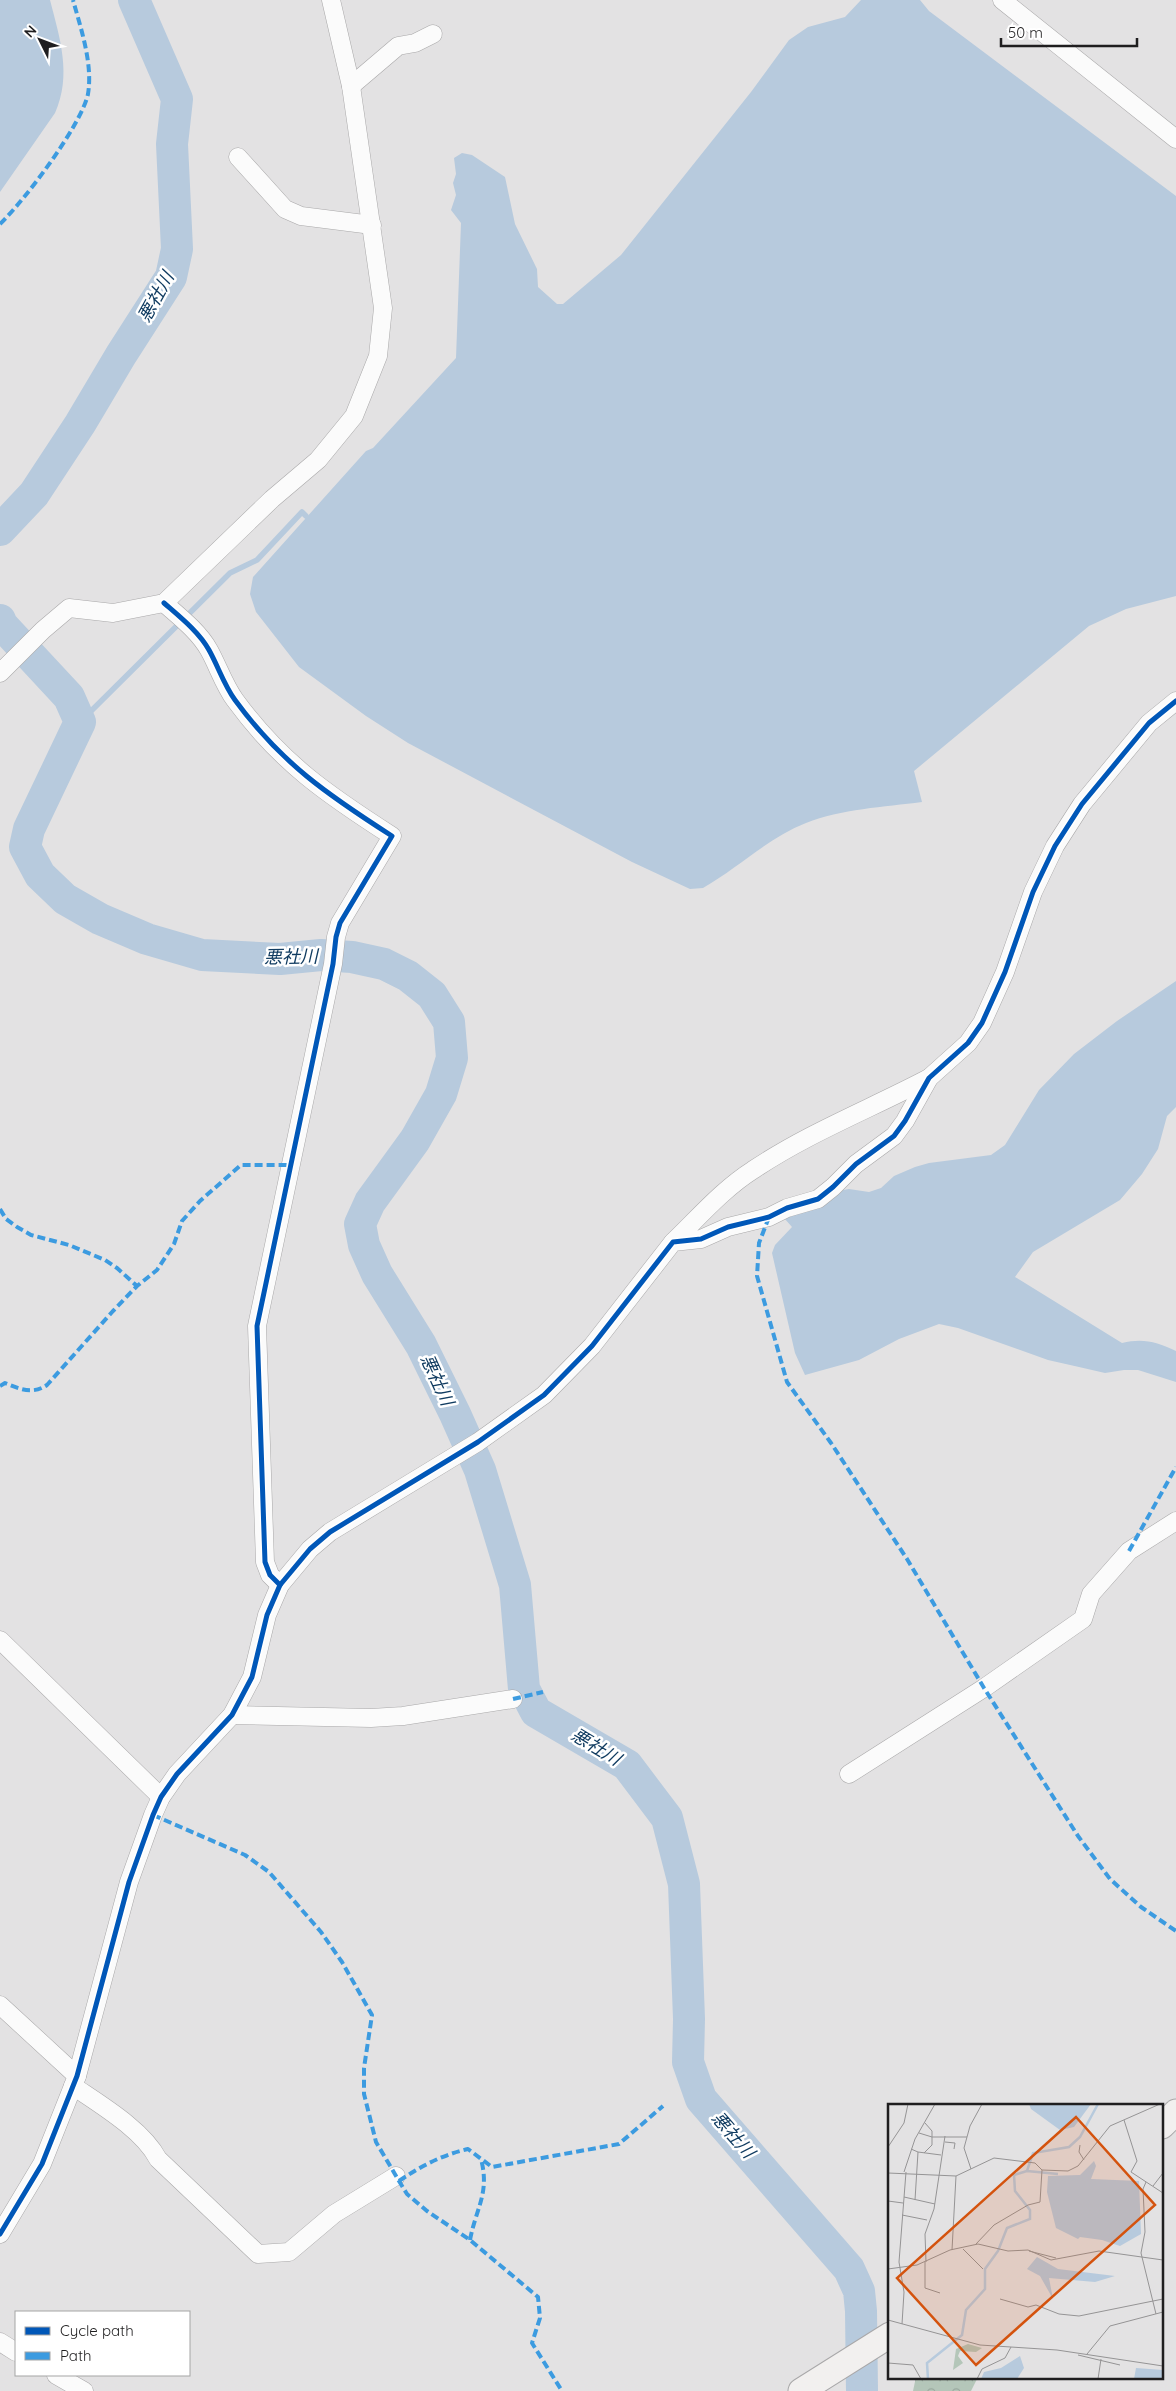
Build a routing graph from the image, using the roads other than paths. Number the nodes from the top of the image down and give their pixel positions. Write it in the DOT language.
graph roads {
  1 [pos="331,0"];
  2 [pos="1002,0"];
  3 [pos="433,34"];
  4 [pos="350,86"];
  5 [pos="1176,138"];
  6 [pos="238,157"];
  7 [pos="372,225"];
  8 [pos="176,614"];
  9 [pos="0,673"];
  10 [pos="1176,701"];
  11 [pos="929,1078"];
  12 [pos="673,1242"];
  13 [pos="1176,1521"];
  14 [pos="280,1584"];
  15 [pos="0,1640"];
  16 [pos="513,1699"];
  17 [pos="232,1715"];
  18 [pos="849,1774"];
  19 [pos="161,1797"];
  20 [pos="0,2005"];
  21 [pos="75,2081"];
  22 [pos="1176,2112"];
  23 [pos="1164,2124"];
  24 [pos="396,2176"];
  25 [pos="0,2234"];
  26 [pos="888,2336"];
  27 [pos="0,2342"];
  28 [pos="15,2351"];
  29 [pos="58,2376"];
  30 [pos="84,2391"];
  31 [pos="801,2391"];
  1 -- 4 [label="street"];
  2 -- 5 [label="street"];
  3 -- 4 [label="street"];
  4 -- 7 [label="street"];
  6 -- 7 [label="street"];
  7 -- 8 [label="street"];
  8 -- 9 [label="street"];
  8 -- 14 [label="street"];
  10 -- 11 [label="street"];
  11 -- 12 [label="street"];
  11 -- 12 [label="street"];
  12 -- 14 [label="street"];
  13 -- 18 [label="street"];
  14 -- 17 [label="street"];
  15 -- 19 [label="street"];
  16 -- 17 [label="street"];
  17 -- 19 [label="street"];
  19 -- 21 [label="street"];
  20 -- 21 [label="street"];
  21 -- 24 [label="street"];
  21 -- 25 [label="street"];
  22 -- 23 [label="main road"];
  26 -- 31 [label="main road"];
  27 -- 28 [label="street"];
  29 -- 30 [label="street"];
}
